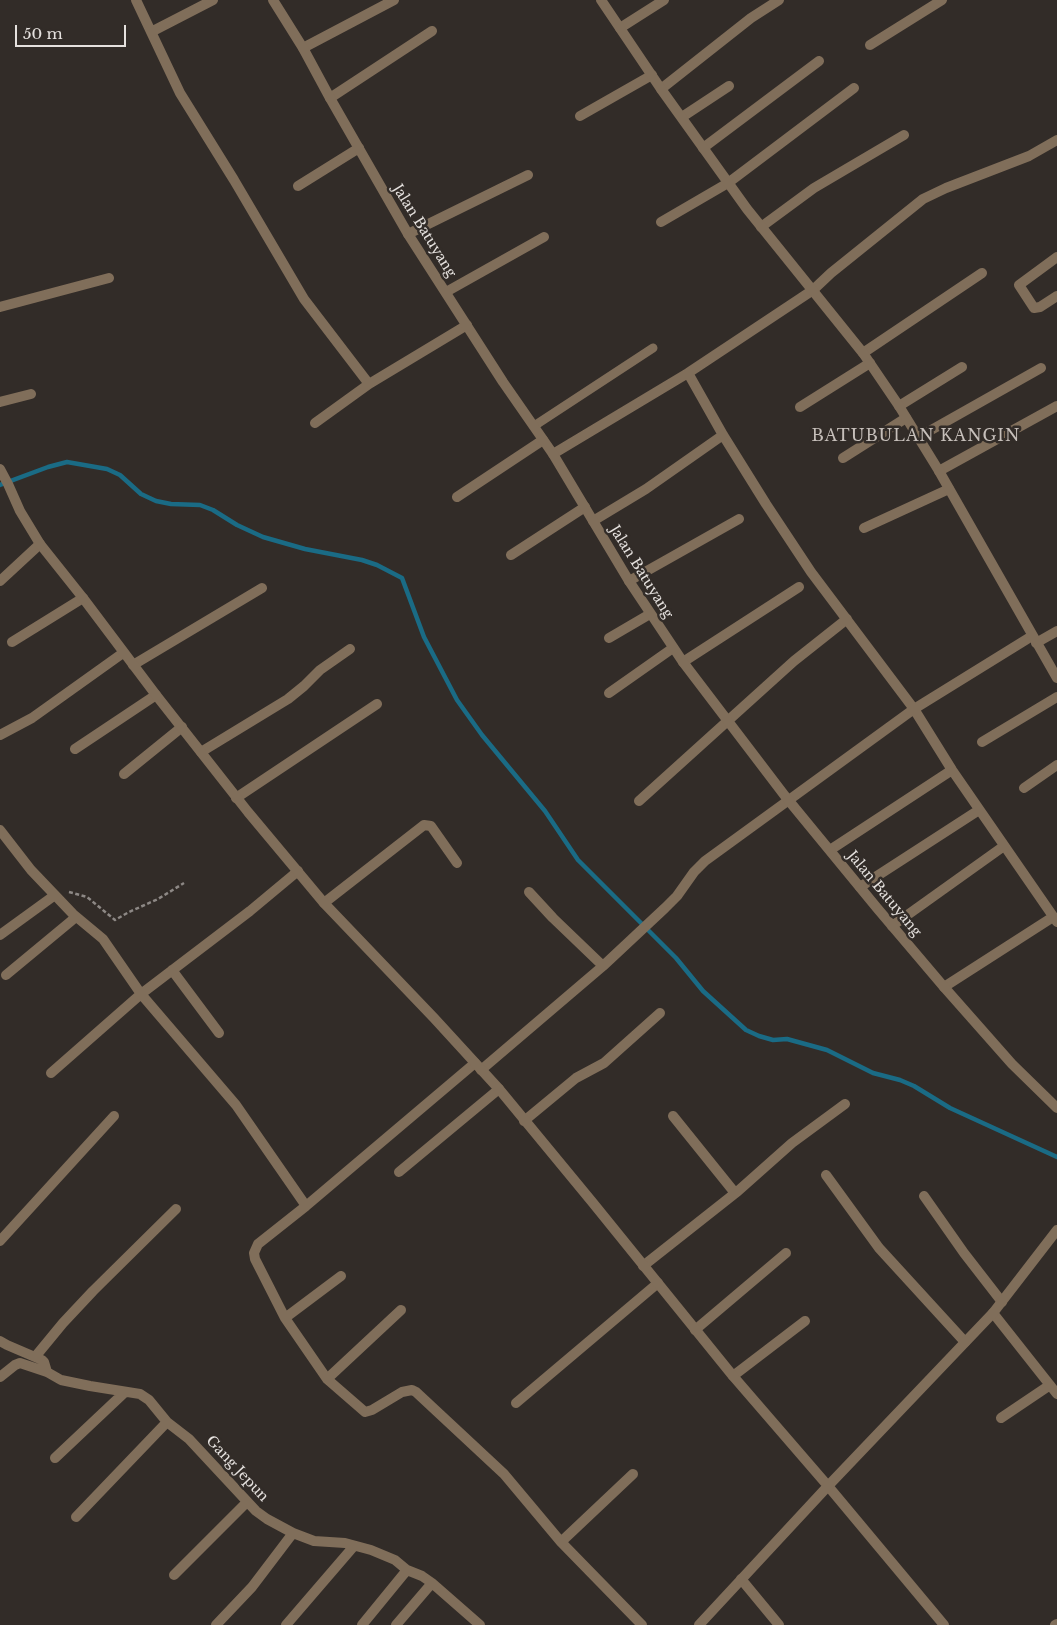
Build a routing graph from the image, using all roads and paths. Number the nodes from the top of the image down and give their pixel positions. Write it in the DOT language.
graph roads {
  1 [pos="136,0"];
  2 [pos="213,0"];
  3 [pos="273,0"];
  4 [pos="394,0"];
  5 [pos="601,0"];
  6 [pos="664,0"];
  7 [pos="779,0"];
  8 [pos="942,0"];
  9 [pos="620,28"];
  10 [pos="432,31"];
  11 [pos="151,32"];
  12 [pos="870,45"];
  13 [pos="303,48"];
  14 [pos="819,61"];
  15 [pos="652,75"];
  16 [pos="729,86"];
  17 [pos="854,88"];
  18 [pos="661,89"];
  19 [pos="330,98"];
  20 [pos="580,116"];
  21 [pos="682,117"];
  22 [pos="904,135"];
  23 [pos="1057,140"];
  24 [pos="359,148"];
  25 [pos="703,148"];
  26 [pos="528,175"];
  27 [pos="728,183"];
  28 [pos="298,186"];
  29 [pos="660,222"];
  30 [pos="761,227"];
  31 [pos="408,234"];
  32 [pos="544,237"];
  33 [pos="1057,257"];
  34 [pos="982,273"];
  35 [pos="109,278"];
  36 [pos="813,290"];
  37 [pos="446,292"];
  38 [pos="1057,296"];
  39 [pos="0,307"];
  40 [pos="467,325"];
  41 [pos="653,348"];
  42 [pos="863,353"];
  43 [pos="870,363"];
  44 [pos="962,367"];
  45 [pos="1041,368"];
  46 [pos="688,373"];
  47 [pos="368,384"];
  48 [pos="31,394"];
  49 [pos="0,402"];
  50 [pos="899,406"];
  51 [pos="1057,406"];
  52 [pos="800,407"];
  53 [pos="906,418"];
  54 [pos="315,423"];
  55 [pos="534,426"];
  56 [pos="723,435"];
  57 [pos="917,438"];
  58 [pos="543,440"];
  59 [pos="553,454"];
  60 [pos="843,458"];
  61 [pos="0,469"];
  62 [pos="939,471"];
  63 [pos="949,489"];
  64 [pos="457,497"];
  65 [pos="585,507"];
  66 [pos="739,519"];
  67 [pos="593,521"];
  68 [pos="864,528"];
  69 [pos="40,544"];
  70 [pos="511,554"];
  71 [pos="0,581"];
  72 [pos="629,582"];
  73 [pos="799,587"];
  74 [pos="262,588"];
  75 [pos="82,598"];
  76 [pos="650,614"];
  77 [pos="847,619"];
  78 [pos="1057,631"];
  79 [pos="609,638"];
  80 [pos="1034,639"];
  81 [pos="12,642"];
  82 [pos="674,648"];
  83 [pos="350,649"];
  84 [pos="123,654"];
  85 [pos="683,662"];
  86 [pos="132,665"];
  87 [pos="1057,678"];
  88 [pos="609,692"];
  89 [pos="156,695"];
  90 [pos="1057,697"];
  91 [pos="377,704"];
  92 [pos="914,709"];
  93 [pos="727,720"];
  94 [pos="182,727"];
  95 [pos="0,735"];
  96 [pos="982,742"];
  97 [pos="76,749"];
  98 [pos="201,752"];
  99 [pos="1057,765"];
  100 [pos="952,770"];
  101 [pos="124,774"];
  102 [pos="1024,788"];
  103 [pos="236,798"];
  104 [pos="639,800"];
  105 [pos="788,801"];
  106 [pos="980,810"];
  107 [pos="0,830"];
  108 [pos="1004,846"];
  109 [pos="830,850"];
  110 [pos="457,863"];
  111 [pos="298,871"];
  112 [pos="184,883"];
  113 [pos="45,885"];
  114 [pos="860,887"];
  115 [pos="529,892"];
  116 [pos="55,896"];
  117 [pos="324,903"];
  118 [pos="76,917"];
  119 [pos="1055,920"];
  120 [pos="892,926"];
  121 [pos="0,935"];
  122 [pos="603,966"];
  123 [pos="172,970"];
  124 [pos="6,975"];
  125 [pos="944,987"];
  126 [pos="141,994"];
  127 [pos="660,1013"];
  128 [pos="219,1033"];
  129 [pos="478,1067"];
  130 [pos="51,1072"];
  131 [pos="499,1089"];
  132 [pos="845,1104"];
  133 [pos="1057,1108"];
  134 [pos="114,1116"];
  135 [pos="673,1116"];
  136 [pos="524,1121"];
  137 [pos="399,1172"];
  138 [pos="826,1175"];
  139 [pos="735,1193"];
  140 [pos="924,1196"];
  141 [pos="306,1206"];
  142 [pos="176,1209"];
  143 [pos="1055,1237"];
  144 [pos="0,1241"];
  145 [pos="786,1253"];
  146 [pos="643,1266"];
  147 [pos="341,1276"];
  148 [pos="658,1283"];
  149 [pos="1002,1302"];
  150 [pos="401,1310"];
  151 [pos="993,1313"];
  152 [pos="285,1318"];
  153 [pos="805,1321"];
  154 [pos="695,1330"];
  155 [pos="0,1341"];
  156 [pos="966,1342"];
  157 [pos="36,1357"];
  158 [pos="47,1372"];
  159 [pos="733,1376"];
  160 [pos="0,1377"];
  161 [pos="327,1379"];
  162 [pos="1055,1390"];
  163 [pos="125,1392"];
  164 [pos="516,1403"];
  165 [pos="1001,1418"];
  166 [pos="168,1422"];
  167 [pos="55,1458"];
  168 [pos="633,1474"];
  169 [pos="828,1486"];
  170 [pos="247,1502"];
  171 [pos="76,1517"];
  172 [pos="293,1533"];
  173 [pos="561,1542"];
  174 [pos="354,1546"];
  175 [pos="407,1570"];
  176 [pos="174,1575"];
  177 [pos="741,1579"];
  178 [pos="432,1583"];
  179 [pos="216,1625"];
  180 [pos="286,1625"];
  181 [pos="362,1625"];
  182 [pos="396,1625"];
  183 [pos="480,1625"];
  184 [pos="642,1625"];
  185 [pos="699,1625"];
  186 [pos="779,1625"];
  187 [pos="944,1625"];
  1 -- 11 [label="street"];
  2 -- 11 [label="street"];
  3 -- 13 [label="street, Jalan Batuyang"];
  4 -- 13 [label="street"];
  5 -- 9 [label="street"];
  6 -- 9 [label="street"];
  7 -- 18 [label="street"];
  8 -- 12 [label="street"];
  9 -- 15 [label="street"];
  10 -- 19 [label="street"];
  11 -- 47 [label="street"];
  13 -- 19 [label="street, Jalan Batuyang"];
  14 -- 25 [label="street"];
  15 -- 18 [label="street"];
  15 -- 20 [label="street"];
  16 -- 21 [label="street"];
  17 -- 27 [label="street"];
  18 -- 21 [label="street"];
  19 -- 24 [label="street, Jalan Batuyang"];
  21 -- 25 [label="street"];
  22 -- 30 [label="street"];
  23 -- 36 [label="street"];
  24 -- 28 [label="street"];
  24 -- 31 [label="street, Jalan Batuyang"];
  25 -- 27 [label="street"];
  26 -- 31 [label="street"];
  27 -- 29 [label="street"];
  27 -- 30 [label="street"];
  30 -- 36 [label="street"];
  31 -- 37 [label="street, Jalan Batuyang"];
  32 -- 37 [label="street"];
  33 -- 38 [label="street"];
  34 -- 42 [label="street"];
  35 -- 39 [label="street"];
  36 -- 42 [label="street"];
  36 -- 46 [label="street"];
  37 -- 40 [label="street, Jalan Batuyang"];
  40 -- 47 [label="street"];
  40 -- 55 [label="street, Jalan Batuyang"];
  41 -- 55 [label="lane"];
  42 -- 43 [label="street"];
  43 -- 50 [label="street"];
  43 -- 52 [label="street"];
  44 -- 50 [label="street"];
  45 -- 57 [label="street"];
  46 -- 56 [label="street"];
  46 -- 59 [label="street"];
  47 -- 54 [label="street"];
  48 -- 49 [label="street"];
  50 -- 53 [label="street"];
  51 -- 62 [label="street"];
  53 -- 57 [label="street"];
  53 -- 60 [label="street"];
  55 -- 58 [label="street, Jalan Batuyang"];
  56 -- 67 [label="street"];
  56 -- 77 [label="street"];
  57 -- 62 [label="street"];
  58 -- 59 [label="street, Jalan Batuyang"];
  58 -- 64 [label="street"];
  59 -- 65 [label="street, Jalan Batuyang"];
  61 -- 69 [label="street"];
  62 -- 63 [label="street"];
  63 -- 68 [label="street"];
  63 -- 80 [label="street"];
  65 -- 67 [label="street, Jalan Batuyang"];
  65 -- 70 [label="street"];
  66 -- 72 [label="street"];
  67 -- 72 [label="street, Jalan Batuyang"];
  69 -- 71 [label="street"];
  69 -- 75 [label="street"];
  72 -- 76 [label="street, Jalan Batuyang"];
  73 -- 85 [label="street"];
  74 -- 86 [label="street"];
  75 -- 81 [label="street"];
  75 -- 84 [label="street"];
  76 -- 79 [label="street"];
  76 -- 82 [label="street, Jalan Batuyang"];
  77 -- 92 [label="street"];
  77 -- 93 [label="street"];
  78 -- 80 [label="street"];
  80 -- 87 [label="street"];
  80 -- 92 [label="street"];
  82 -- 85 [label="street, Jalan Batuyang"];
  82 -- 88 [label="street"];
  83 -- 98 [label="street"];
  84 -- 86 [label="street"];
  84 -- 95 [label="street"];
  85 -- 93 [label="street, Jalan Batuyang"];
  86 -- 89 [label="street"];
  89 -- 94 [label="street"];
  89 -- 97 [label="street"];
  90 -- 96 [label="street"];
  91 -- 103 [label="street"];
  92 -- 100 [label="street"];
  92 -- 105 [label="street"];
  93 -- 104 [label="street"];
  93 -- 105 [label="street, Jalan Batuyang"];
  94 -- 98 [label="street"];
  94 -- 101 [label="street"];
  98 -- 103 [label="street"];
  99 -- 102 [label="street"];
  100 -- 106 [label="street"];
  100 -- 109 [label="street"];
  103 -- 111 [label="street"];
  105 -- 109 [label="street, Jalan Batuyang"];
  105 -- 122 [label="street"];
  106 -- 108 [label="street"];
  106 -- 114 [label="street"];
  107 -- 113 [label="street"];
  108 -- 119 [label="street"];
  108 -- 120 [label="street"];
  109 -- 114 [label="street, Jalan Batuyang"];
  110 -- 117 [label="street"];
  111 -- 117 [label="street"];
  111 -- 123 [label="street"];
  112 -- 113 [label="path"];
  113 -- 116 [label="street"];
  114 -- 120 [label="street, Jalan Batuyang"];
  115 -- 122 [label="street"];
  116 -- 118 [label="street"];
  116 -- 121 [label="street"];
  117 -- 129 [label="street"];
  118 -- 124 [label="street"];
  118 -- 126 [label="street"];
  119 -- 125 [label="street"];
  120 -- 125 [label="street, Jalan Batuyang"];
  122 -- 129 [label="street"];
  123 -- 126 [label="street"];
  123 -- 128 [label="street"];
  125 -- 133 [label="street, Jalan Batuyang"];
  126 -- 130 [label="street"];
  126 -- 141 [label="street"];
  127 -- 136 [label="street"];
  129 -- 131 [label="street"];
  129 -- 141 [label="street"];
  131 -- 136 [label="street"];
  131 -- 137 [label="street"];
  132 -- 139 [label="street"];
  134 -- 144 [label="street"];
  135 -- 139 [label="street"];
  136 -- 146 [label="street"];
  138 -- 156 [label="street"];
  139 -- 146 [label="street"];
  140 -- 149 [label="street"];
  141 -- 152 [label="street"];
  142 -- 157 [label="street"];
  143 -- 149 [label="street"];
  145 -- 154 [label="street"];
  146 -- 148 [label="street"];
  147 -- 152 [label="street"];
  148 -- 154 [label="street"];
  148 -- 164 [label="street"];
  149 -- 151 [label="street"];
  150 -- 161 [label="street"];
  151 -- 156 [label="street"];
  151 -- 162 [label="street"];
  152 -- 161 [label="street"];
  153 -- 159 [label="street"];
  154 -- 159 [label="street"];
  155 -- 157 [label="street"];
  156 -- 169 [label="street"];
  157 -- 158 [label="street"];
  158 -- 160 [label="street, Gang Jepun"];
  158 -- 163 [label="street, Gang Jepun"];
  159 -- 169 [label="street"];
  161 -- 173 [label="street"];
  162 -- 165 [label="street"];
  163 -- 166 [label="street, Gang Jepun"];
  163 -- 167 [label="street"];
  166 -- 170 [label="street, Gang Jepun"];
  166 -- 171 [label="street"];
  168 -- 173 [label="street"];
  169 -- 177 [label="street"];
  169 -- 187 [label="street"];
  170 -- 172 [label="street, Gang Jepun"];
  170 -- 176 [label="street"];
  172 -- 174 [label="street, Gang Jepun"];
  172 -- 179 [label="street"];
  173 -- 184 [label="street"];
  174 -- 175 [label="street, Gang Jepun"];
  174 -- 180 [label="street"];
  175 -- 178 [label="street, Gang Jepun"];
  175 -- 181 [label="street"];
  177 -- 185 [label="street"];
  177 -- 186 [label="street"];
  178 -- 182 [label="street"];
  178 -- 183 [label="street, Gang Jepun"];
}
